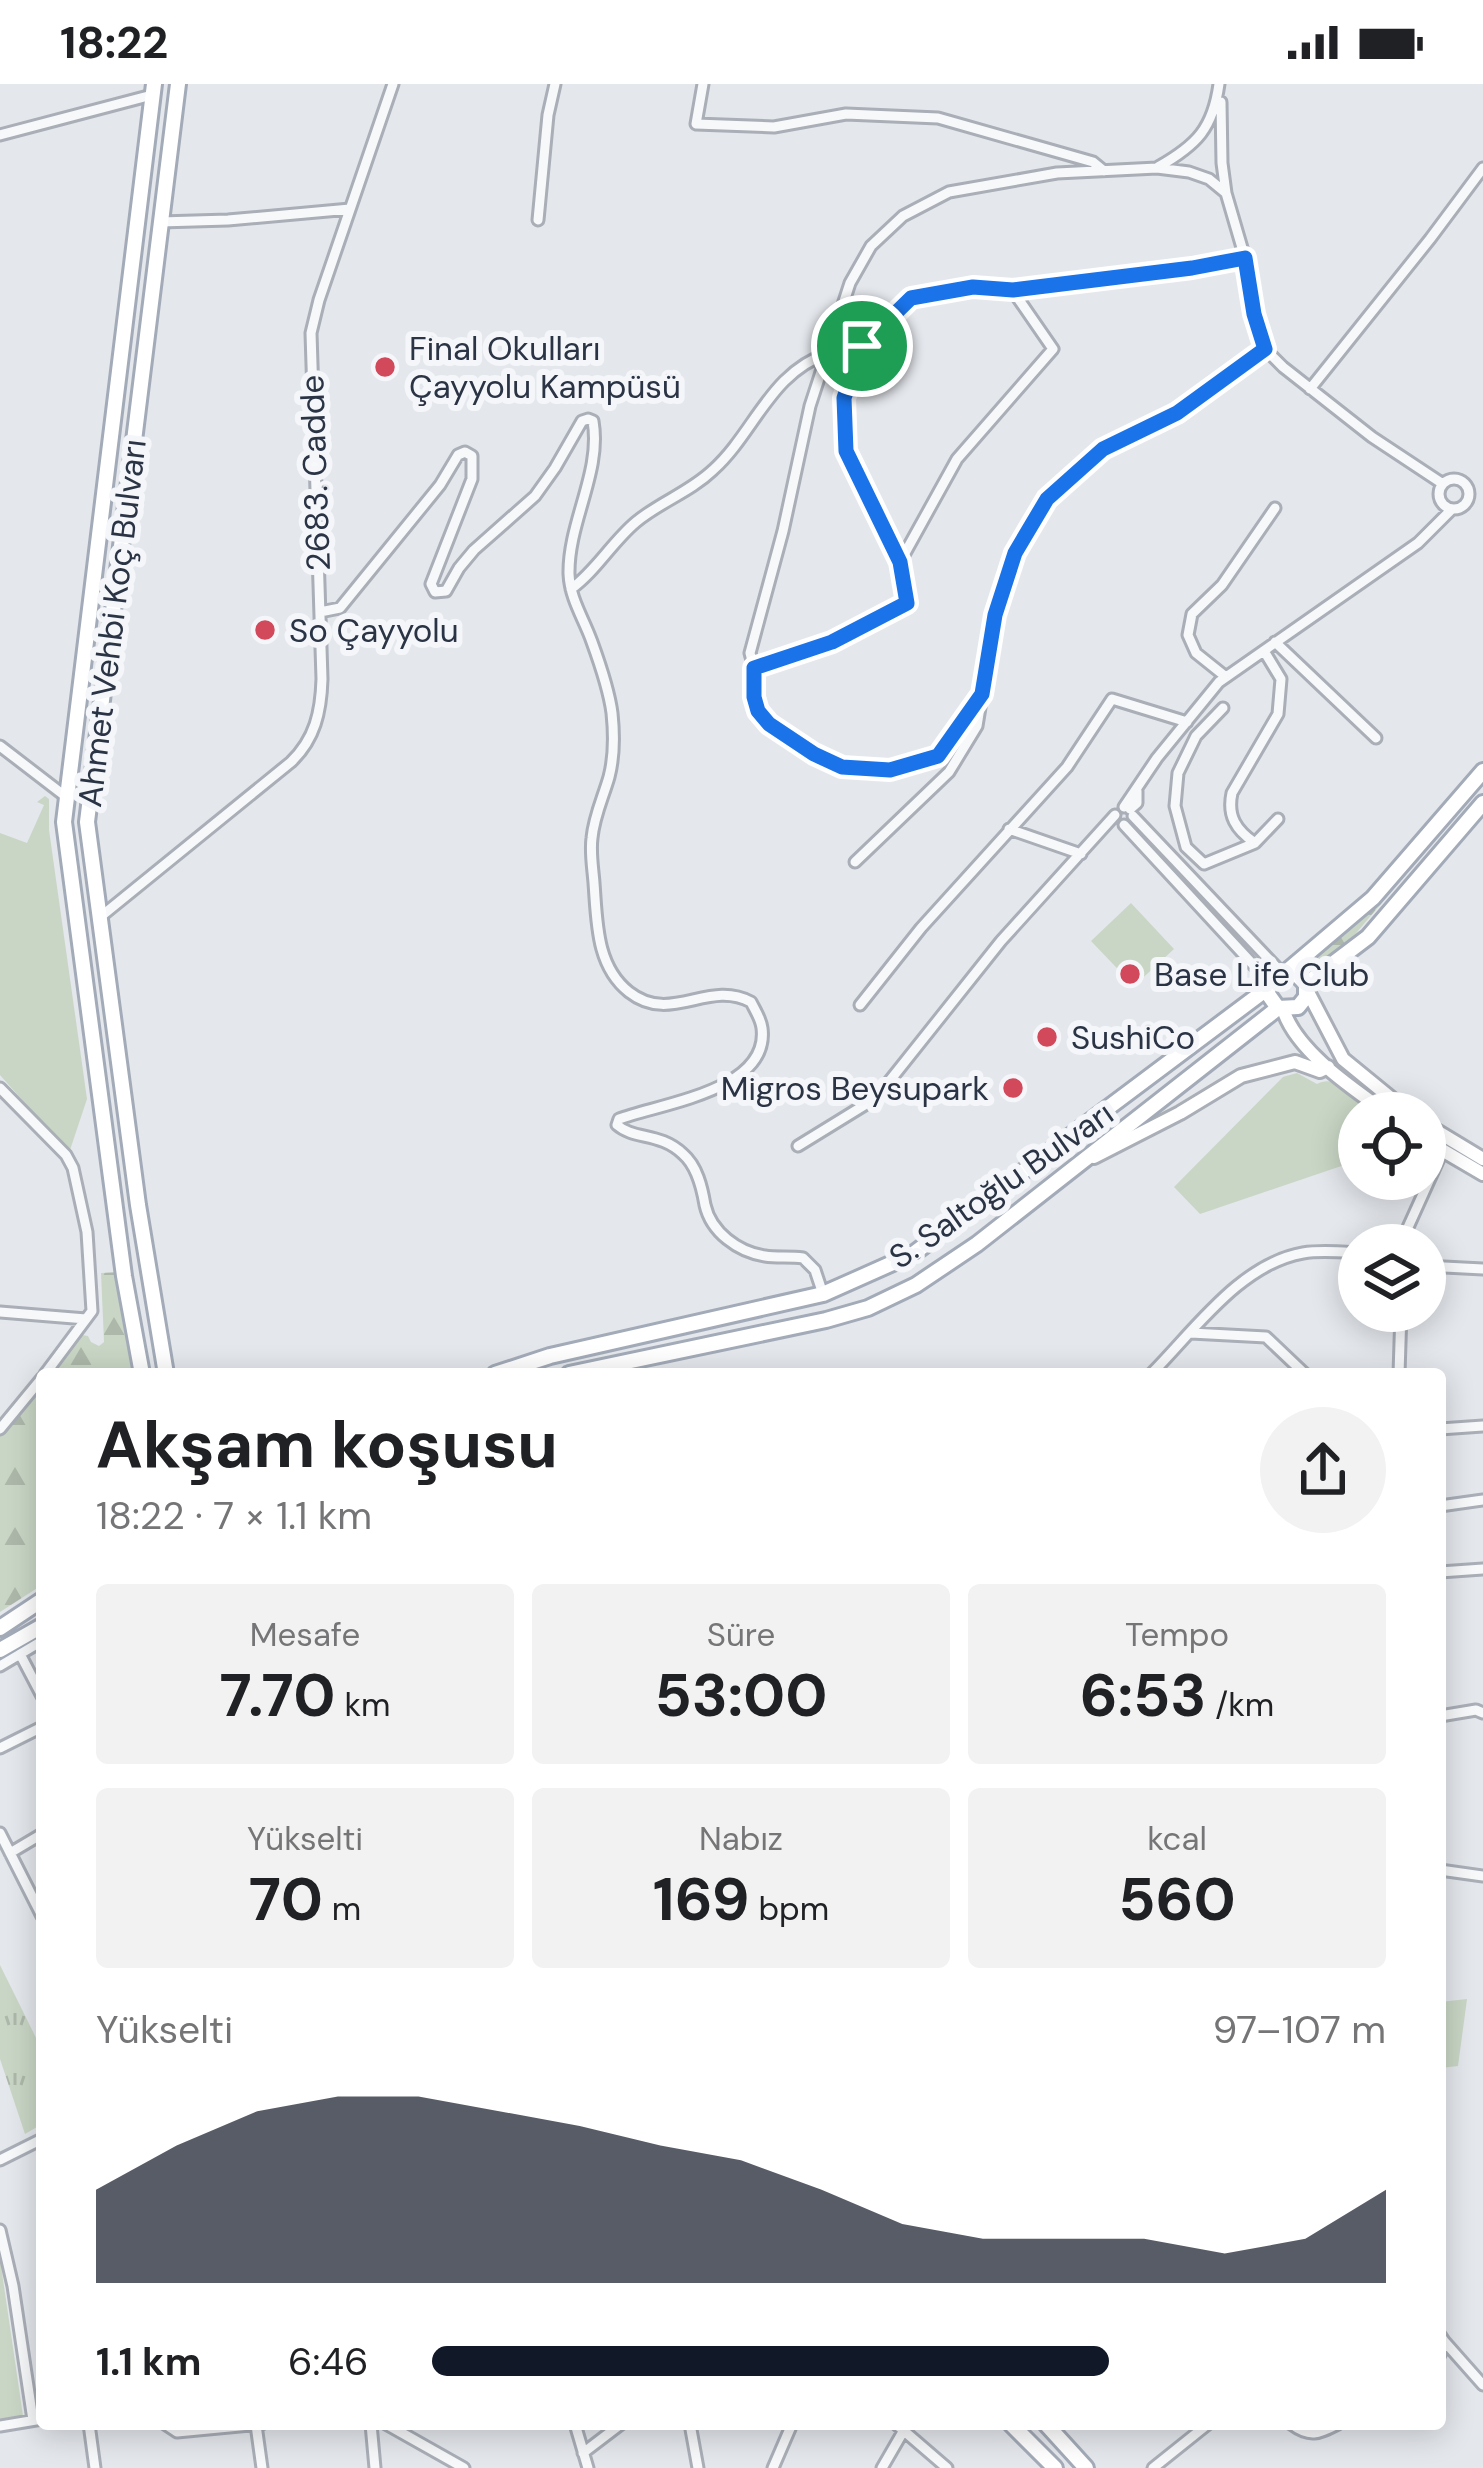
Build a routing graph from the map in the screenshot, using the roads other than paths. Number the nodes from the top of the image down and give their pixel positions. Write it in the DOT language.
graph roads {
  1 [pos="178,84"];
  2 [pos="392,84"];
  3 [pos="555,84"];
  4 [pos="703,84"];
  5 [pos="1220,84"];
  6 [pos="153,90"];
  7 [pos="0,134"];
  8 [pos="1157,168"];
  9 [pos="1483,168"];
  10 [pos="1104,171"];
  11 [pos="1226,193"];
  12 [pos="350,209"];
  13 [pos="538,220"];
  14 [pos="160,222"];
  15 [pos="1245,258"];
  16 [pos="1013,290"];
  17 [pos="1265,349"];
  18 [pos="829,353"];
  19 [pos="1310,389"];
  20 [pos="1443,484"];
  21 [pos="1469,494"];
  22 [pos="1483,496"];
  23 [pos="1275,508"];
  24 [pos="1453,509"];
  25 [pos="900,562"];
  26 [pos="571,589"];
  27 [pos="320,612"];
  28 [pos="1276,642"];
  29 [pos="1264,651"];
  30 [pos="754,668"];
  31 [pos="1226,677"];
  32 [pos="982,694"];
  33 [pos="1223,708"];
  34 [pos="1187,722"];
  35 [pos="1376,738"];
  36 [pos="0,746"];
  37 [pos="1483,771"];
  38 [pos="65,796"];
  39 [pos="1483,803"];
  40 [pos="1124,816"];
  41 [pos="1278,819"];
  42 [pos="1009,829"];
  43 [pos="1255,843"];
  44 [pos="1081,854"];
  45 [pos="855,862"];
  46 [pos="1222,910"];
  47 [pos="99,918"];
  48 [pos="1212,920"];
  49 [pos="1276,978"];
  50 [pos="1307,987"];
  51 [pos="860,1005"];
  52 [pos="1280,1009"];
  53 [pos="1328,1067"];
  54 [pos="0,1088"];
  55 [pos="1360,1092"];
  56 [pos="1383,1092"];
  57 [pos="798,1146"];
  58 [pos="1446,1146"];
  59 [pos="1446,1147"];
  60 [pos="1483,1159"];
  61 [pos="1071,1168"];
  62 [pos="1483,1174"];
  63 [pos="1338,1252"];
  64 [pos="1446,1268"];
  65 [pos="1483,1269"];
  66 [pos="823,1294"];
  67 [pos="0,1312"];
  68 [pos="86,1319"];
  69 [pos="1400,1332"];
  70 [pos="1191,1334"];
  71 [pos="50,1368"];
  72 [pos="141,1368"];
  73 [pos="165,1368"];
  74 [pos="515,1368"];
  75 [pos="598,1368"];
  76 [pos="1157,1368"];
  77 [pos="1299,1368"];
  78 [pos="1399,1368"];
  79 [pos="36,1386"];
  80 [pos="1483,1426"];
  81 [pos="0,1429"];
  82 [pos="1446,1429"];
  83 [pos="1483,1500"];
  84 [pos="1446,1504"];
  85 [pos="1483,1569"];
  86 [pos="1446,1572"];
  87 [pos="36,1604"];
  88 [pos="0,1628"];
  89 [pos="36,1629"];
  90 [pos="36,1645"];
  91 [pos="0,1650"];
  92 [pos="20,1654"];
  93 [pos="0,1666"];
  94 [pos="36,1685"];
  95 [pos="1483,1713"];
  96 [pos="1446,1715"];
  97 [pos="36,1730"];
  98 [pos="0,1748"];
  99 [pos="0,1833"];
  100 [pos="36,1839"];
  101 [pos="12,1857"];
  102 [pos="0,1868"];
  103 [pos="1446,1871"];
  104 [pos="1483,1876"];
  105 [pos="36,1904"];
  106 [pos="36,2141"];
  107 [pos="0,2160"];
  108 [pos="0,2230"];
  109 [pos="1446,2343"];
  110 [pos="1483,2385"];
  111 [pos="36,2414"];
  112 [pos="36,2420"];
  113 [pos="0,2426"];
  114 [pos="90,2430"];
  115 [pos="259,2430"];
  116 [pos="372,2430"];
  117 [pos="397,2430"];
  118 [pos="576,2430"];
  119 [pos="613,2430"];
  120 [pos="691,2430"];
  121 [pos="789,2430"];
  122 [pos="899,2430"];
  123 [pos="903,2430"];
  124 [pos="1016,2430"];
  125 [pos="1051,2430"];
  126 [pos="1201,2430"];
  127 [pos="584,2452"];
  128 [pos="95,2468"];
  129 [pos="262,2468"];
  130 [pos="375,2468"];
  131 [pos="464,2468"];
  132 [pos="588,2468"];
  133 [pos="698,2468"];
  134 [pos="773,2468"];
  135 [pos="882,2468"];
  136 [pos="947,2468"];
  137 [pos="1055,2468"];
  138 [pos="1086,2468"];
  139 [pos="1154,2468"];
  1 -- 14 [label="main road, Ahmet Vehbi Koç Bulvarı"];
  2 -- 12 [label="street, 2683. Cadde"];
  3 -- 13 [label="street"];
  4 -- 10 [label="street"];
  5 -- 8 [label="street"];
  5 -- 11 [label="street"];
  6 -- 7 [label="street"];
  6 -- 38 [label="main road, Ahmet Vehbi Koç Bulvarı"];
  8 -- 10 [label="street"];
  8 -- 11 [label="street"];
  9 -- 19 [label="street"];
  10 -- 18 [label="street"];
  11 -- 15 [label="street"];
  12 -- 14 [label="street"];
  12 -- 27 [label="street, 2683. Cadde"];
  14 -- 47 [label="main road, Ahmet Vehbi Koç Bulvarı"];
  15 -- 16 [label="street"];
  15 -- 17 [label="street"];
  16 -- 25 [label="street"];
  16 -- 25 [label="street"];
  17 -- 19 [label="street"];
  17 -- 32 [label="street"];
  18 -- 26 [label="street"];
  18 -- 30 [label="street"];
  19 -- 20 [label="street"];
  20 -- 21 [label="street"];
  20 -- 24 [label="street"];
  21 -- 22 [label="street"];
  21 -- 24 [label="street"];
  23 -- 31 [label="street"];
  24 -- 28 [label="street"];
  25 -- 30 [label="street"];
  26 -- 27 [label="street"];
  26 -- 66 [label="street"];
  27 -- 47 [label="street, 2683. Cadde"];
  28 -- 29 [label="street"];
  28 -- 35 [label="street"];
  29 -- 31 [label="street"];
  29 -- 43 [label="street"];
  30 -- 32 [label="street"];
  31 -- 34 [label="street"];
  32 -- 45 [label="street"];
  33 -- 43 [label="street"];
  34 -- 40 [label="street"];
  34 -- 42 [label="street"];
  36 -- 38 [label="street"];
  37 -- 49 [label="main road, S. Saltoğlu Bulvarı"];
  38 -- 72 [label="main road, Ahmet Vehbi Koç Bulvarı"];
  39 -- 50 [label="main road, S. Saltoğlu Bulvarı"];
  40 -- 44 [label="street"];
  40 -- 46 [label="street"];
  40 -- 48 [label="street"];
  41 -- 43 [label="street"];
  42 -- 44 [label="street"];
  42 -- 51 [label="street"];
  44 -- 57 [label="street"];
  46 -- 48 [label="street"];
  46 -- 49 [label="street"];
  47 -- 73 [label="main road, Ahmet Vehbi Koç Bulvarı"];
  48 -- 49 [label="street"];
  49 -- 50 [label="main road"];
  49 -- 52 [label="main road"];
  49 -- 66 [label="main road, S. Saltoğlu Bulvarı"];
  50 -- 52 [label="main road, S. Saltoğlu Bulvarı"];
  50 -- 56 [label="street"];
  52 -- 53 [label="street"];
  52 -- 61 [label="main road, S. Saltoğlu Bulvarı"];
  53 -- 55 [label="street"];
  53 -- 61 [label="street"];
  54 -- 68 [label="street"];
  58 -- 60 [label="street"];
  59 -- 62 [label="street"];
  61 -- 75 [label="main road, S. Saltoğlu Bulvarı"];
  63 -- 70 [label="street"];
  64 -- 65 [label="street"];
  66 -- 74 [label="main road, S. Saltoğlu Bulvarı"];
  67 -- 68 [label="street"];
  68 -- 71 [label="street"];
  69 -- 78 [label="street"];
  70 -- 76 [label="street"];
  70 -- 77 [label="street"];
  79 -- 81 [label="street"];
  80 -- 82 [label="street"];
  83 -- 84 [label="street"];
  85 -- 86 [label="street"];
  87 -- 88 [label="main road"];
  89 -- 91 [label="main road"];
  90 -- 92 [label="street"];
  92 -- 93 [label="street"];
  92 -- 94 [label="street"];
  95 -- 96 [label="street"];
  97 -- 98 [label="street"];
  99 -- 101 [label="street"];
  100 -- 101 [label="street"];
  101 -- 102 [label="street"];
  101 -- 105 [label="street"];
  103 -- 104 [label="street"];
  106 -- 107 [label="street"];
  108 -- 111 [label="street"];
  109 -- 110 [label="street"];
  112 -- 113 [label="street"];
  114 -- 128 [label="street"];
  115 -- 129 [label="street"];
  116 -- 130 [label="street"];
  117 -- 131 [label="street"];
  118 -- 127 [label="street"];
  119 -- 127 [label="street"];
  120 -- 133 [label="street"];
  121 -- 134 [label="street"];
  122 -- 135 [label="street"];
  123 -- 136 [label="street"];
  124 -- 137 [label="main road"];
  125 -- 138 [label="main road"];
  126 -- 139 [label="street"];
  127 -- 132 [label="street"];
}
